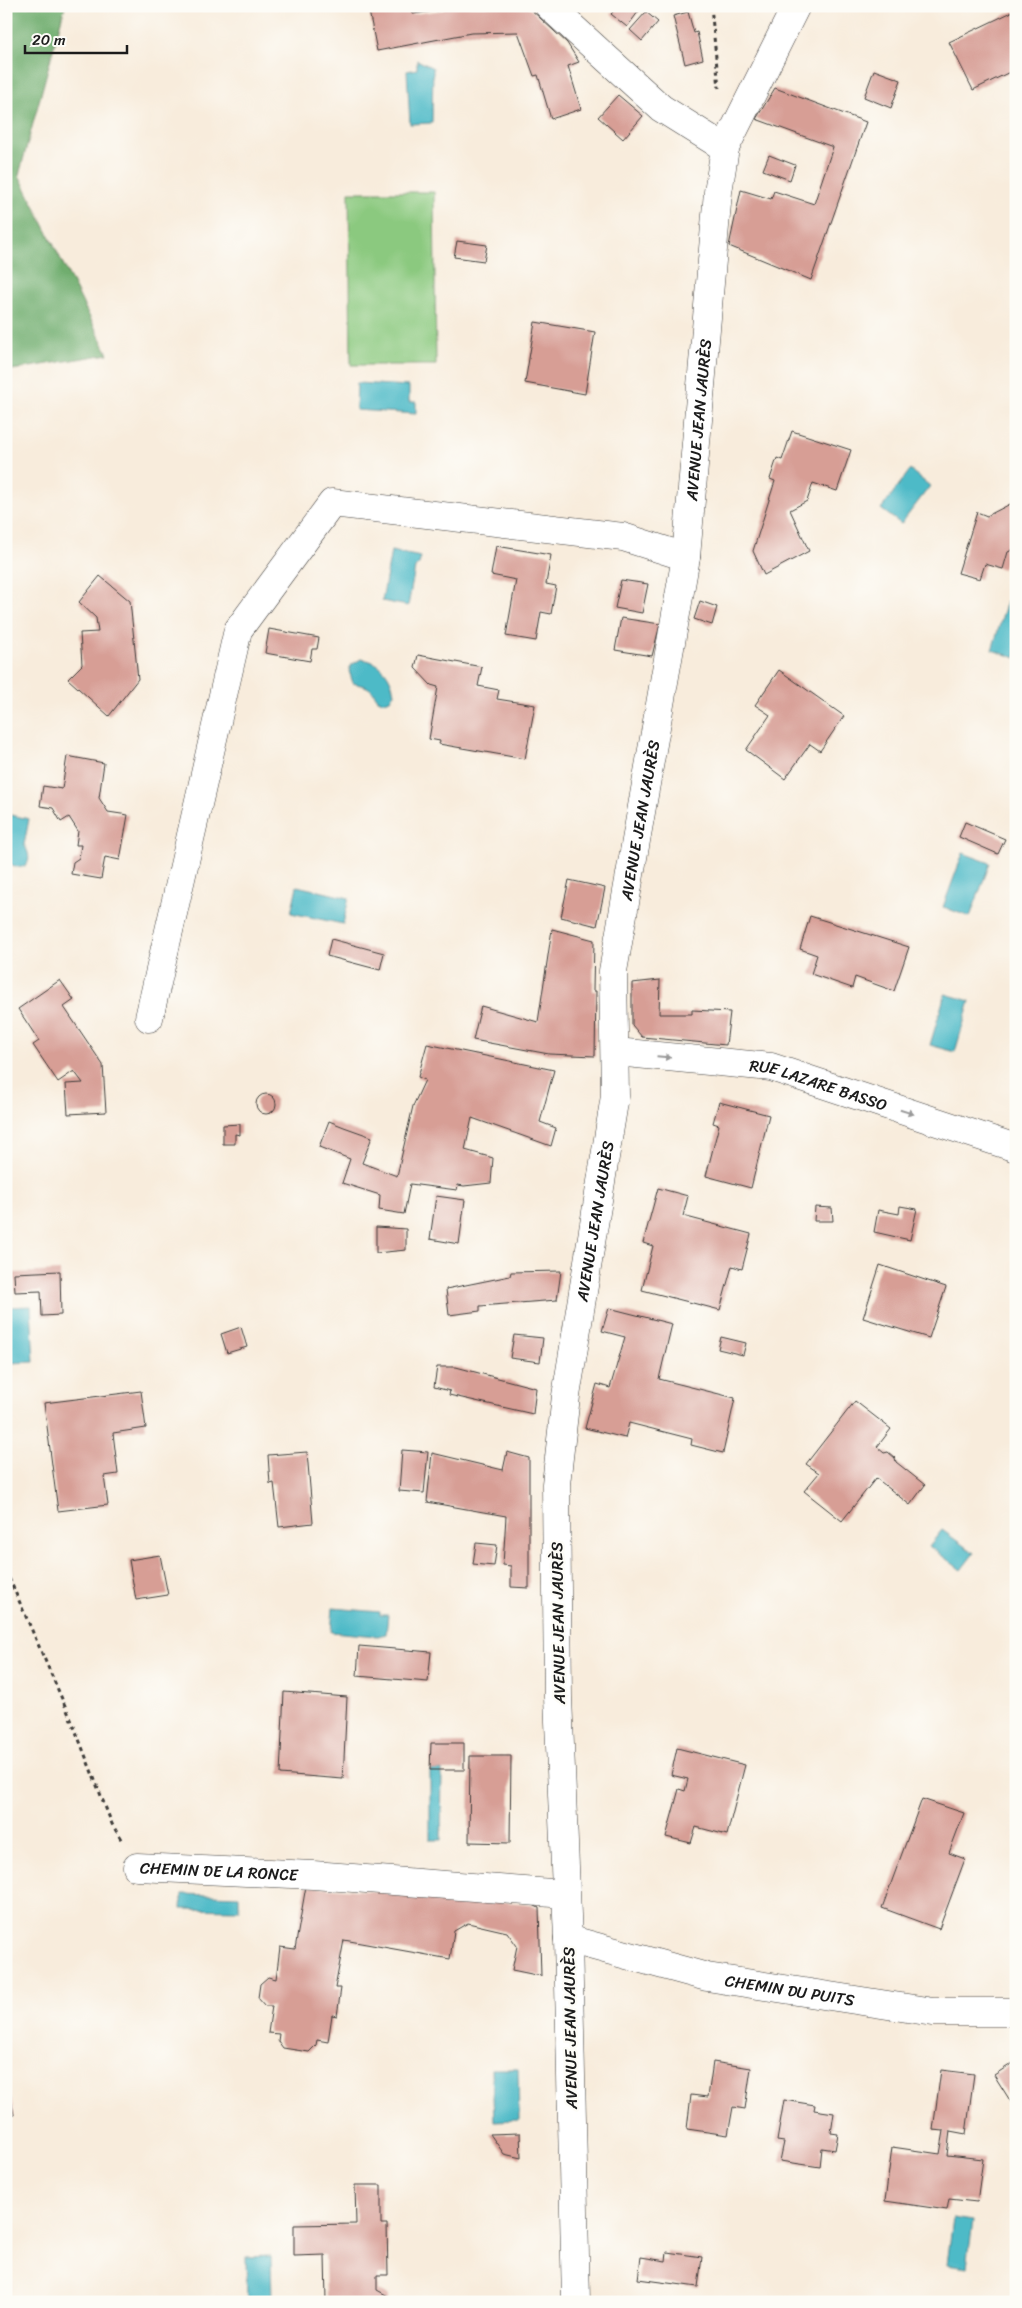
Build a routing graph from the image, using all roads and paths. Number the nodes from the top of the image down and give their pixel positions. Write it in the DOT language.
graph roads {
  1 [pos="548,6"];
  2 [pos="711,6"];
  3 [pos="796,6"];
  4 [pos="719,91"];
  5 [pos="725,148"];
  6 [pos="686,557"];
  7 [pos="149,1018"];
  8 [pos="616,1052"];
  9 [pos="1016,1148"];
  10 [pos="6,1571"];
  11 [pos="137,1867"];
  12 [pos="565,1894"];
  13 [pos="568,1939"];
  14 [pos="1016,2012"];
  15 [pos="576,2302"];
  1 -- 5 [label="street"];
  2 -- 4 [label="path"];
  3 -- 5 [label="street, AVENUE JEAN JAURÈS"];
  5 -- 6 [label="street, AVENUE JEAN JAURÈS"];
  6 -- 7 [label="street"];
  6 -- 8 [label="street, AVENUE JEAN JAURÈS"];
  8 -- 9 [label="street, RUE LAZARE BASSO, one-way"];
  8 -- 12 [label="street, AVENUE JEAN JAURÈS"];
  10 -- 11 [label="path, CHEMIN DE LA RONCE"];
  11 -- 12 [label="street, CHEMIN DE LA RONCE"];
  12 -- 13 [label="street, AVENUE JEAN JAURÈS"];
  13 -- 14 [label="street, CHEMIN DU PUITS"];
  13 -- 15 [label="street, AVENUE JEAN JAURÈS"];
}
